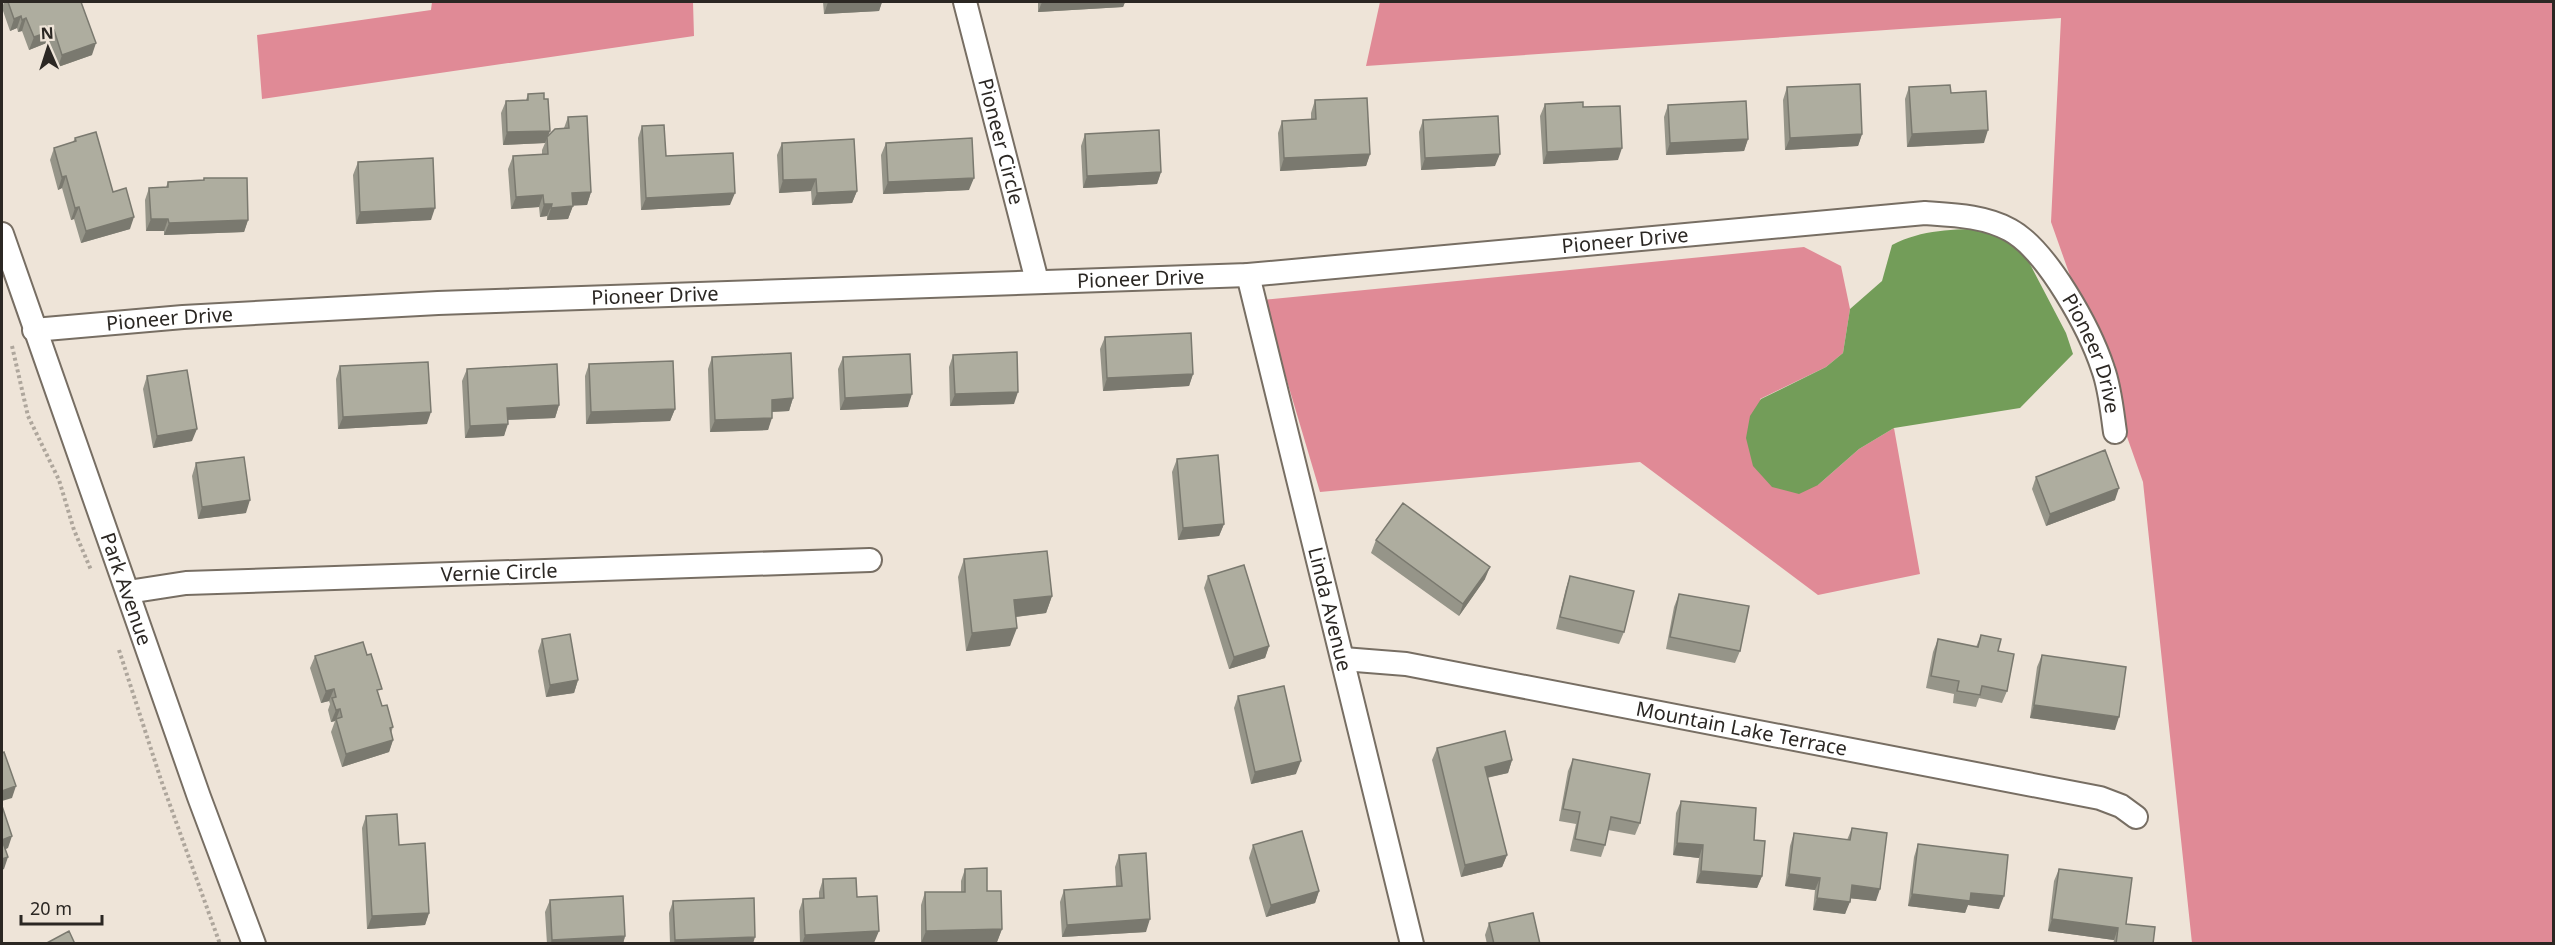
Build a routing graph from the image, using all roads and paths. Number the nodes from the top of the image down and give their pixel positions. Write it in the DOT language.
graph roads {
  1 [pos="965,2"];
  2 [pos="2,234"];
  3 [pos="1248,275"];
  4 [pos="1037,281"];
  5 [pos="34,330"];
  6 [pos="11,342"];
  7 [pos="2115,432"];
  8 [pos="870,560"];
  9 [pos="92,572"];
  10 [pos="129,592"];
  11 [pos="118,649"];
  12 [pos="1343,659"];
  13 [pos="2136,817"];
  14 [pos="220,944"];
  15 [pos="254,944"];
  16 [pos="1412,944"];
  1 -- 4 [label="street, Pioneer Circle"];
  2 -- 5 [label="street, Park Avenue"];
  3 -- 4 [label="street, Pioneer Drive"];
  3 -- 7 [label="street, Pioneer Drive"];
  3 -- 12 [label="street, Linda Avenue"];
  4 -- 5 [label="street, Pioneer Drive"];
  5 -- 10 [label="street, Park Avenue"];
  6 -- 9 [label="path"];
  8 -- 10 [label="street, Vernie Circle"];
  10 -- 15 [label="street, Park Avenue"];
  11 -- 14 [label="path"];
  12 -- 13 [label="street, Mountain Lake Terrace"];
  12 -- 16 [label="street, Linda Avenue"];
}
